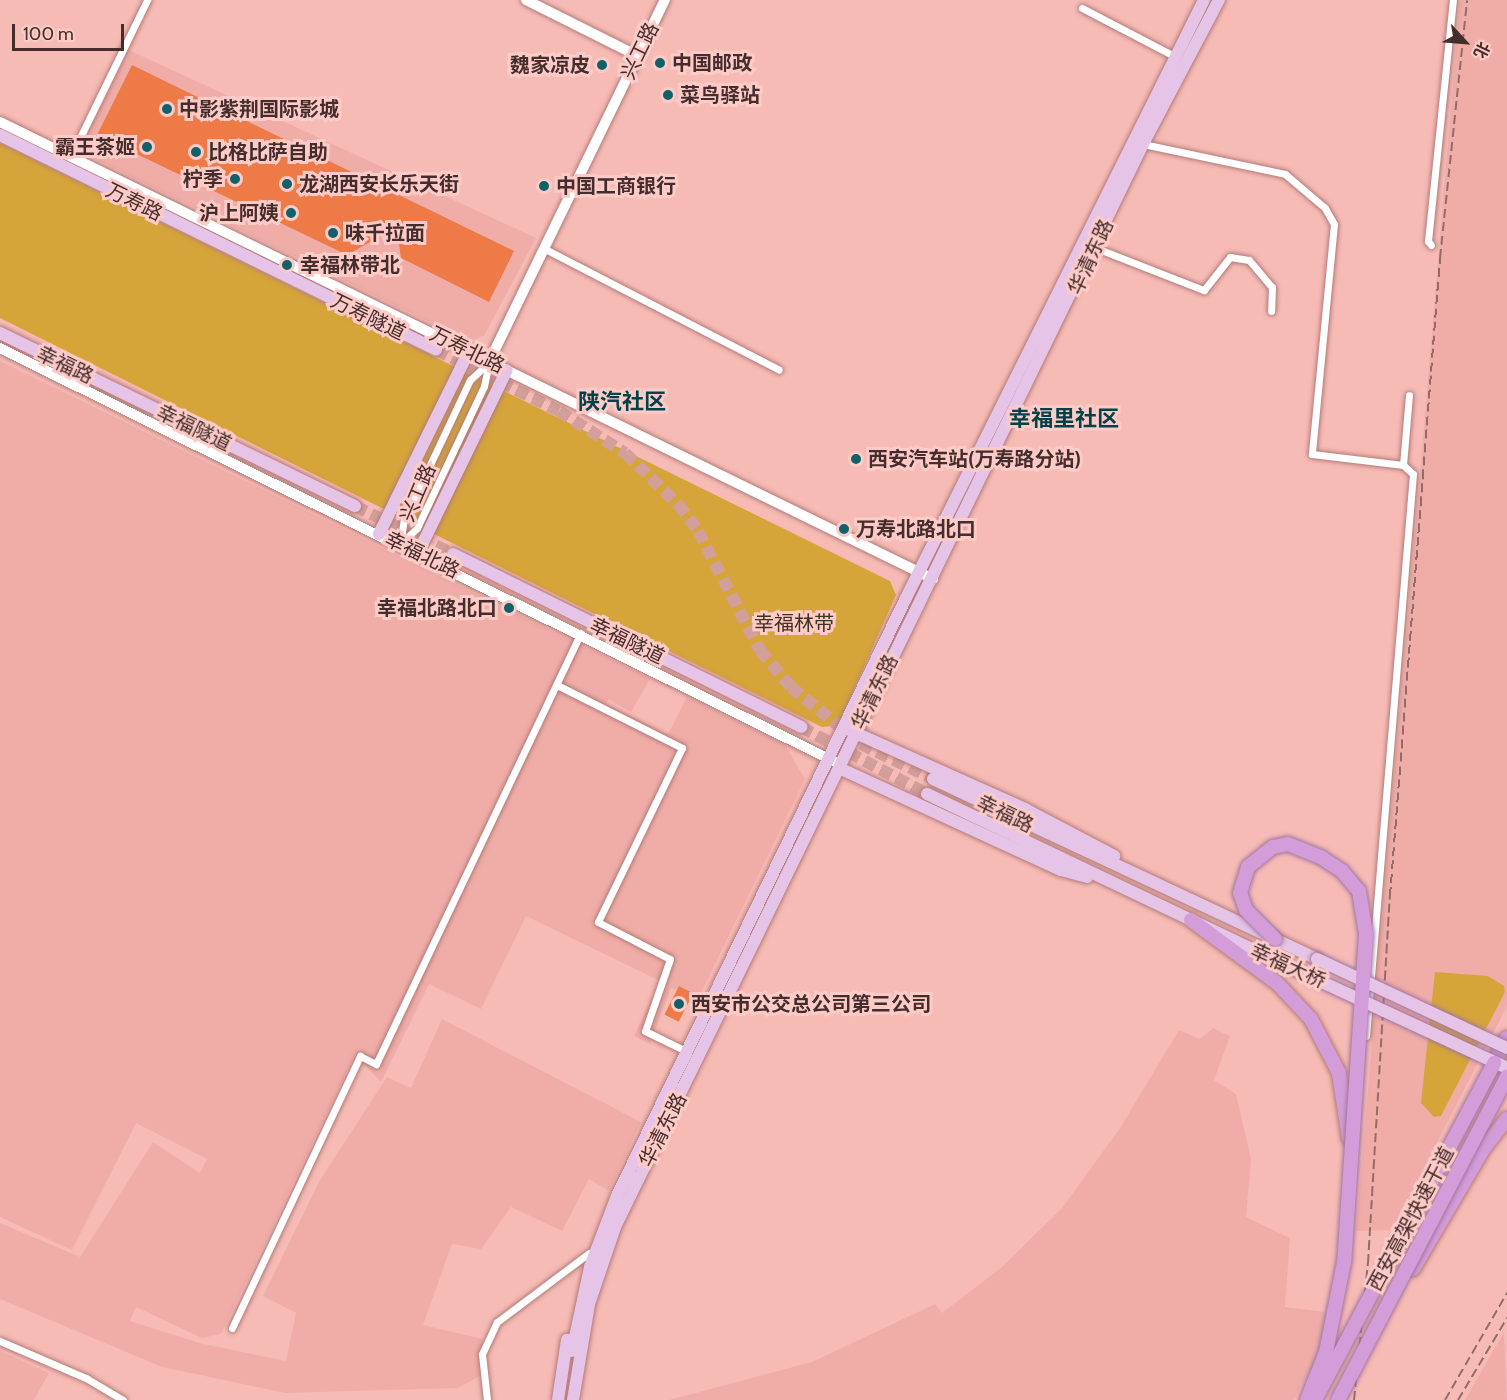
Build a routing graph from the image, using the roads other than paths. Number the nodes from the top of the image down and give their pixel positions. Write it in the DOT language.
graph roads {
  1 [pos="147,0"];
  2 [pos="526,0"];
  3 [pos="665,0"];
  4 [pos="1204,0"];
  5 [pos="1218,0"];
  6 [pos="1453,0"];
  7 [pos="1082,8"];
  8 [pos="638,56"];
  9 [pos="1176,57"];
  10 [pos="0,122"];
  11 [pos="0,135"];
  12 [pos="1143,144"];
  13 [pos="71,156"];
  14 [pos="103,186"];
  15 [pos="145,193"];
  16 [pos="1431,245"];
  17 [pos="1096,248"];
  18 [pos="545,249"];
  19 [pos="269,268"];
  20 [pos="1271,310"];
  21 [pos="0,333"];
  22 [pos="0,348"];
  23 [pos="436,350"];
  24 [pos="469,351"];
  25 [pos="489,362"];
  26 [pos="63,364"];
  27 [pos="507,370"];
  28 [pos="779,370"];
  29 [pos="85,390"];
  30 [pos="1409,395"];
  31 [pos="131,397"];
  32 [pos="1403,465"];
  33 [pos="355,506"];
  34 [pos="379,534"];
  35 [pos="400,544"];
  36 [pos="418,553"];
  37 [pos="453,555"];
  38 [pos="920,573"];
  39 [pos="933,579"];
  40 [pos="581,633"];
  41 [pos="557,685"];
  42 [pos="801,727"];
  43 [pos="850,730"];
  44 [pos="830,757"];
  45 [pos="839,768"];
  46 [pos="933,779"];
  47 [pos="927,795"];
  48 [pos="1076,848"];
  49 [pos="1065,867"];
  50 [pos="1187,898"];
  51 [pos="1191,920"];
  52 [pos="1275,939"];
  53 [pos="1507,1038"];
  54 [pos="1507,1047"];
  55 [pos="688,1052"];
  56 [pos="1500,1065"];
  57 [pos="1362,1068"];
  58 [pos="1507,1077"];
  59 [pos="1507,1119"];
  60 [pos="634,1161"];
  61 [pos="1352,1161"];
  62 [pos="633,1188"];
  63 [pos="589,1253"];
  64 [pos="232,1328"];
  65 [pos="1336,1333"];
  66 [pos="0,1341"];
  67 [pos="1368,1343"];
  68 [pos="123,1400"];
  69 [pos="487,1400"];
  70 [pos="558,1400"];
  71 [pos="565,1400"];
  72 [pos="573,1400"];
  73 [pos="580,1400"];
  74 [pos="1307,1400"];
  75 [pos="1315,1400"];
  76 [pos="1325,1400"];
  77 [pos="1338,1400"];
  1 -- 13 [label="street"];
  2 -- 8 [label="main road"];
  3 -- 8 [label="main road, 兴工路"];
  4 -- 9 [label="main road, 华清东路"];
  5 -- 12 [label="main road, 华清东路"];
  6 -- 16 [label="street"];
  7 -- 9 [label="street"];
  8 -- 18 [label="main road, 兴工路"];
  9 -- 38 [label="main road, 华清东路"];
  10 -- 13 [label="main road, 万寿北路"];
  11 -- 14 [label="main road, 万寿路"];
  12 -- 17 [label="main road, 华清东路"];
  12 -- 32 [label="street"];
  13 -- 15 [label="main road, 万寿北路"];
  14 -- 15 [label="main road"];
  14 -- 19 [label="main road, 万寿路"];
  15 -- 24 [label="main road, 万寿北路"];
  17 -- 20 [label="street"];
  17 -- 39 [label="main road, 华清东路"];
  18 -- 25 [label="main road, 兴工路"];
  18 -- 28 [label="street"];
  19 -- 23 [label="main road, 万寿隧道"];
  21 -- 26 [label="main road, 幸福路"];
  22 -- 29 [label="main road, 幸福北路"];
  24 -- 25 [label="main road, 万寿北路"];
  24 -- 34 [label="main road"];
  25 -- 27 [label="main road, 万寿北路"];
  25 -- 35 [label="street, 兴工路"];
  25 -- 35 [label="street, 兴工路"];
  26 -- 29 [label="main road"];
  26 -- 31 [label="main road, 幸福路"];
  27 -- 36 [label="main road"];
  27 -- 38 [label="main road, 万寿北路"];
  29 -- 34 [label="main road, 幸福北路"];
  30 -- 32 [label="street"];
  31 -- 33 [label="main road, 幸福隧道"];
  32 -- 57 [label="street"];
  34 -- 35 [label="main road, 幸福北路"];
  35 -- 36 [label="main road, 幸福北路"];
  36 -- 40 [label="main road, 幸福北路"];
  37 -- 42 [label="main road, 幸福隧道"];
  38 -- 39 [label="main road, 万寿北路"];
  38 -- 43 [label="main road, 华清东路"];
  39 -- 43 [label="main road, 华清东路"];
  40 -- 41 [label="street"];
  40 -- 44 [label="main road, 幸福北路"];
  41 -- 55 [label="street"];
  41 -- 64 [label="street"];
  43 -- 44 [label="main road, 华清东路"];
  43 -- 45 [label="main road, 华清东路"];
  43 -- 50 [label="main road"];
  44 -- 45 [label="main road, 幸福北路"];
  44 -- 55 [label="main road, 华清东路"];
  45 -- 49 [label="main road"];
  45 -- 62 [label="main road, 华清东路"];
  46 -- 48 [label="main road, 幸福路"];
  47 -- 49 [label="main road, 幸福路"];
  48 -- 50 [label="main road, 幸福大桥"];
  49 -- 51 [label="main road, 幸福大桥"];
  50 -- 52 [label="main road, 幸福大桥"];
  51 -- 56 [label="main road, 幸福大桥, bridge"];
  51 -- 61 [label="highway, bridge"];
  52 -- 54 [label="main road, 幸福大桥, bridge"];
  52 -- 61 [label="highway, bridge"];
  53 -- 56 [label="highway, 西安高架快速干道"];
  55 -- 60 [label="main road, 华清东路"];
  56 -- 75 [label="highway, 西安高架快速干道, bridge"];
  58 -- 67 [label="highway, 西安高架快速干道, bridge"];
  59 -- 67 [label="highway, bridge"];
  60 -- 63 [label="main road"];
  60 -- 71 [label="main road, 华清东路"];
  61 -- 74 [label="highway, bridge"];
  62 -- 72 [label="main road, 华清东路"];
  62 -- 73 [label="main road"];
  63 -- 69 [label="street"];
  63 -- 70 [label="main road"];
  65 -- 76 [label="street"];
  66 -- 68 [label="street"];
  67 -- 77 [label="highway, 西安高架快速干道, bridge"];
}
